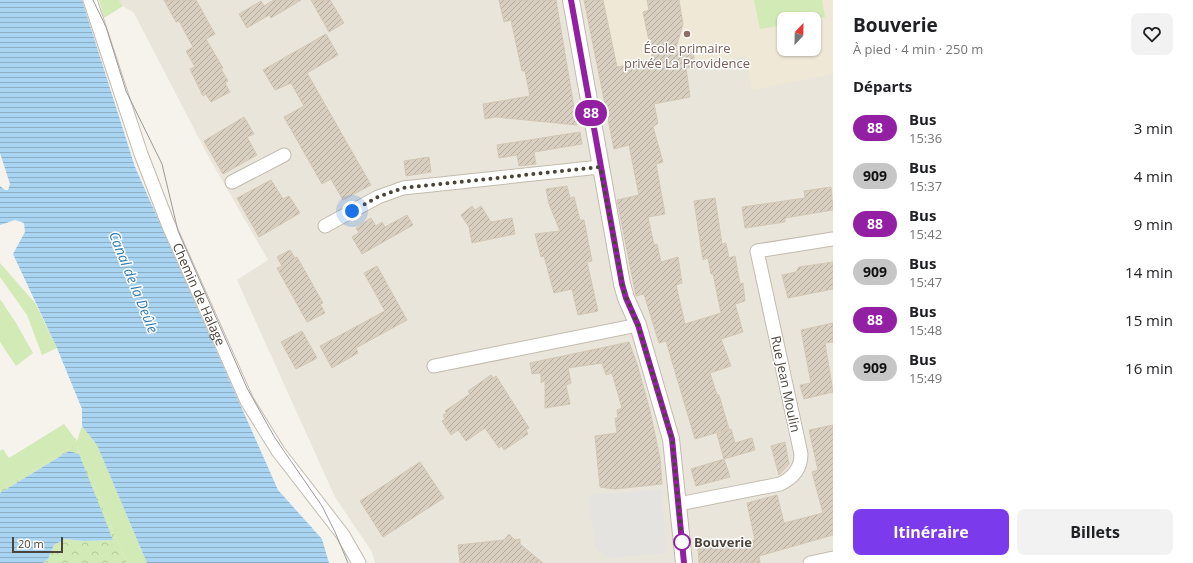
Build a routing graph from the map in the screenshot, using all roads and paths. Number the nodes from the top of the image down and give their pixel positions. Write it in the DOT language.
graph roads {
  1 [pos="90,0"];
  2 [pos="571,0"];
  3 [pos="284,155"];
  4 [pos="600,167"];
  5 [pos="232,182"];
  6 [pos="325,226"];
  7 [pos="833,239"];
  8 [pos="638,325"];
  9 [pos="434,366"];
  10 [pos="679,504"];
  11 [pos="833,558"];
  12 [pos="358,563"];
  13 [pos="684,563"];
  14 [pos="810,563"];
  1 -- 12 [label="street, Chemin de Halage"];
  2 -- 4 [label="street"];
  3 -- 5 [label="street"];
  4 -- 6 [label="street"];
  4 -- 8 [label="street"];
  7 -- 10 [label="street, Rue Jean Moulin"];
  8 -- 9 [label="street"];
  8 -- 10 [label="street"];
  10 -- 13 [label="street"];
  11 -- 14 [label="street"];
}
